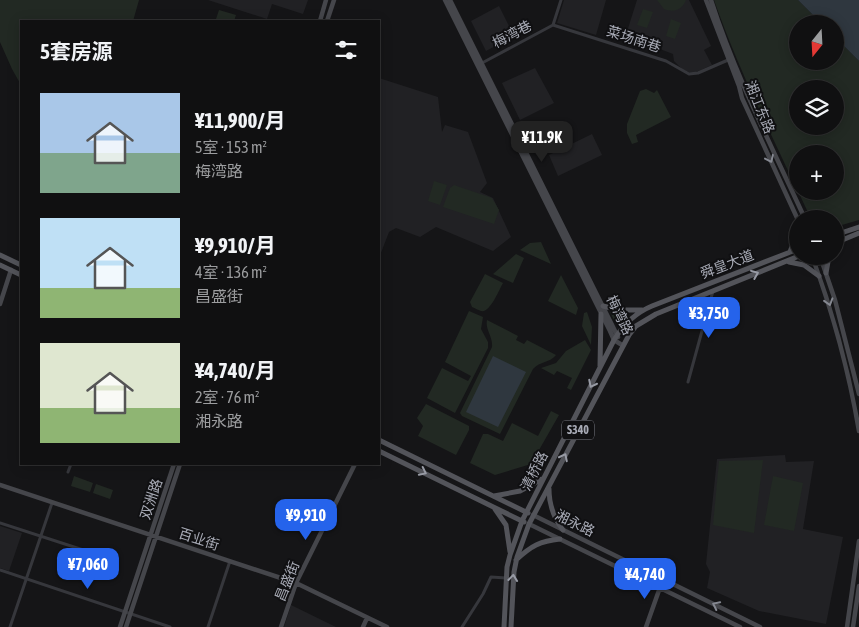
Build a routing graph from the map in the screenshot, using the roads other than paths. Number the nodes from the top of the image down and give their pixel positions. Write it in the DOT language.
graph roads {
  1 [pos="326,0"];
  2 [pos="334,0"];
  3 [pos="445,0"];
  4 [pos="450,0"];
  5 [pos="561,0"];
  6 [pos="706,0"];
  7 [pos="711,0"];
  8 [pos="320,20"];
  9 [pos="327,20"];
  10 [pos="554,25"];
  11 [pos="728,60"];
  12 [pos="482,63"];
  13 [pos="799,206"];
  14 [pos="793,210"];
  15 [pos="801,210"];
  16 [pos="859,227"];
  17 [pos="844,232"];
  18 [pos="859,233"];
  19 [pos="844,239"];
  20 [pos="789,252"];
  21 [pos="0,255"];
  22 [pos="789,261"];
  23 [pos="786,262"];
  24 [pos="0,265"];
  25 [pos="20,265"];
  26 [pos="815,265"];
  27 [pos="823,265"];
  28 [pos="827,265"];
  29 [pos="11,270"];
  30 [pos="826,273"];
  31 [pos="20,274"];
  32 [pos="819,276"];
  33 [pos="713,291"];
  34 [pos="0,304"];
  35 [pos="602,310"];
  36 [pos="642,310"];
  37 [pos="616,338"];
  38 [pos="622,345"];
  39 [pos="600,368"];
  40 [pos="688,382"];
  41 [pos="859,394"];
  42 [pos="859,431"];
  43 [pos="380,440"];
  44 [pos="380,451"];
  45 [pos="71,465"];
  46 [pos="174,465"];
  47 [pos="180,465"];
  48 [pos="355,465"];
  49 [pos="68,472"];
  50 [pos="543,480"];
  51 [pos="0,486"];
  52 [pos="549,486"];
  53 [pos="494,496"];
  54 [pos="52,503"];
  55 [pos="493,507"];
  56 [pos="526,512"];
  57 [pos="533,515"];
  58 [pos="522,521"];
  59 [pos="0,523"];
  60 [pos="529,524"];
  61 [pos="563,530"];
  62 [pos="41,535"];
  63 [pos="153,536"];
  64 [pos="560,539"];
  65 [pos="859,542"];
  66 [pos="510,554"];
  67 [pos="110,559"];
  68 [pos="516,559"];
  69 [pos="230,561"];
  70 [pos="0,570"];
  71 [pos="506,578"];
  72 [pos="26,579"];
  73 [pos="663,579"];
  74 [pos="296,583"];
  75 [pos="859,586"];
  76 [pos="660,587"];
  77 [pos="128,613"];
  78 [pos="367,618"];
  79 [pos="10,627"];
  80 [pos="120,627"];
  81 [pos="126,627"];
  82 [pos="170,627"];
  83 [pos="208,627"];
  84 [pos="281,627"];
  85 [pos="363,627"];
  86 [pos="387,627"];
  87 [pos="462,627"];
  88 [pos="504,627"];
  89 [pos="512,627"];
  90 [pos="646,627"];
  91 [pos="740,627"];
  92 [pos="760,627"];
  93 [pos="846,627"];
  94 [pos="853,627"];
  1 -- 8 [label="main road"];
  2 -- 9 [label="main road"];
  3 -- 35 [label="main road, 梅湾路"];
  4 -- 12 [label="main road, 梅湾路"];
  5 -- 10 [label="street"];
  6 -- 11 [label="main road, 湘江东路"];
  7 -- 13 [label="main road, 湘江东路"];
  10 -- 11 [label="street, 菜场南巷"];
  10 -- 12 [label="street, 梅湾巷"];
  11 -- 14 [label="main road, 湘江东路, one-way"];
  12 -- 35 [label="main road, 梅湾路"];
  13 -- 14 [label="main road"];
  13 -- 15 [label="main road, 湘江东路"];
  16 -- 17 [label="main road"];
  18 -- 19 [label="main road"];
  20 -- 36 [label="main road, 舜皇大道 / S340"];
  21 -- 25 [label="main road"];
  22 -- 23 [label="main road, 舜皇大道 / S340"];
  23 -- 32 [label="main road"];
  33 -- 23 [label="main road, 舜皇大道 / S340, one-way"];
  24 -- 29 [label="main road"];
  26 -- 32 [label="main road"];
  27 -- 30 [label="main road"];
  28 -- 30 [label="main road"];
  29 -- 31 [label="main road"];
  29 -- 34 [label="main road"];
  30 -- 41 [label="main road"];
  32 -- 42 [label="main road, one-way"];
  33 -- 38 [label="main road, 舜皇大道 / S340"];
  33 -- 40 [label="street"];
  35 -- 36 [label="main road"];
  35 -- 37 [label="main road, 梅湾路"];
  35 -- 39 [label="main road"];
  36 -- 37 [label="main road, 舜皇大道 / S340"];
  37 -- 38 [label="main road, 梅湾路"];
  37 -- 39 [label="main road, 清桥路 / S340"];
  52 -- 38 [label="main road, 清桥路 / S340, one-way"];
  39 -- 50 [label="main road, 清桥路 / S340, one-way"];
  43 -- 53 [label="main road, 湘永路"];
  44 -- 55 [label="main road, 湘永路, one-way"];
  45 -- 49 [label="street"];
  46 -- 63 [label="main road, 双洲路"];
  47 -- 63 [label="main road, 双洲路"];
  48 -- 74 [label="main road, 昌盛街"];
  50 -- 52 [label="main road"];
  50 -- 53 [label="main road"];
  50 -- 56 [label="main road, 清桥路"];
  51 -- 54 [label="main road, 百业街"];
  52 -- 57 [label="main road, 清桥路 / S340"];
  52 -- 61 [label="main road"];
  53 -- 56 [label="main road, 湘永路"];
  54 -- 62 [label="street"];
  54 -- 63 [label="main road, 百业街"];
  55 -- 58 [label="main road, 湘永路"];
  55 -- 66 [label="main road"];
  56 -- 57 [label="main road, 湘永路"];
  56 -- 58 [label="main road, 清桥路"];
  57 -- 60 [label="main road, 清桥路 / S340"];
  57 -- 61 [label="main road, 湘永路"];
  58 -- 60 [label="main road, 湘永路"];
  58 -- 66 [label="main road, 清桥路"];
  59 -- 62 [label="street"];
  60 -- 64 [label="main road, 湘永路"];
  60 -- 68 [label="main road, 清桥路"];
  61 -- 73 [label="main road, 湘永路"];
  62 -- 67 [label="street"];
  62 -- 72 [label="street"];
  63 -- 69 [label="main road, 百业街"];
  63 -- 77 [label="main road, 双洲路"];
  64 -- 68 [label="main road"];
  64 -- 76 [label="main road, 湘永路"];
  65 -- 93 [label="main road"];
  66 -- 68 [label="main road"];
  66 -- 71 [label="main road, 清桥路"];
  89 -- 68 [label="main road, 清桥路, one-way"];
  69 -- 74 [label="main road, 百业街"];
  69 -- 83 [label="street"];
  70 -- 72 [label="street"];
  71 -- 87 [label="street"];
  71 -- 88 [label="main road, 清桥路"];
  72 -- 77 [label="street"];
  72 -- 79 [label="street"];
  73 -- 76 [label="main road"];
  92 -- 73 [label="main road, 湘永路, one-way"];
  74 -- 78 [label="main road, 百业街"];
  74 -- 84 [label="main road, 昌盛街"];
  75 -- 94 [label="main road"];
  76 -- 90 [label="main road"];
  76 -- 91 [label="main road, 湘永路"];
  77 -- 80 [label="main road, 双洲路"];
  77 -- 81 [label="main road, 双洲路"];
  77 -- 82 [label="street"];
  78 -- 85 [label="main road"];
  78 -- 86 [label="main road, 百业街"];
}
